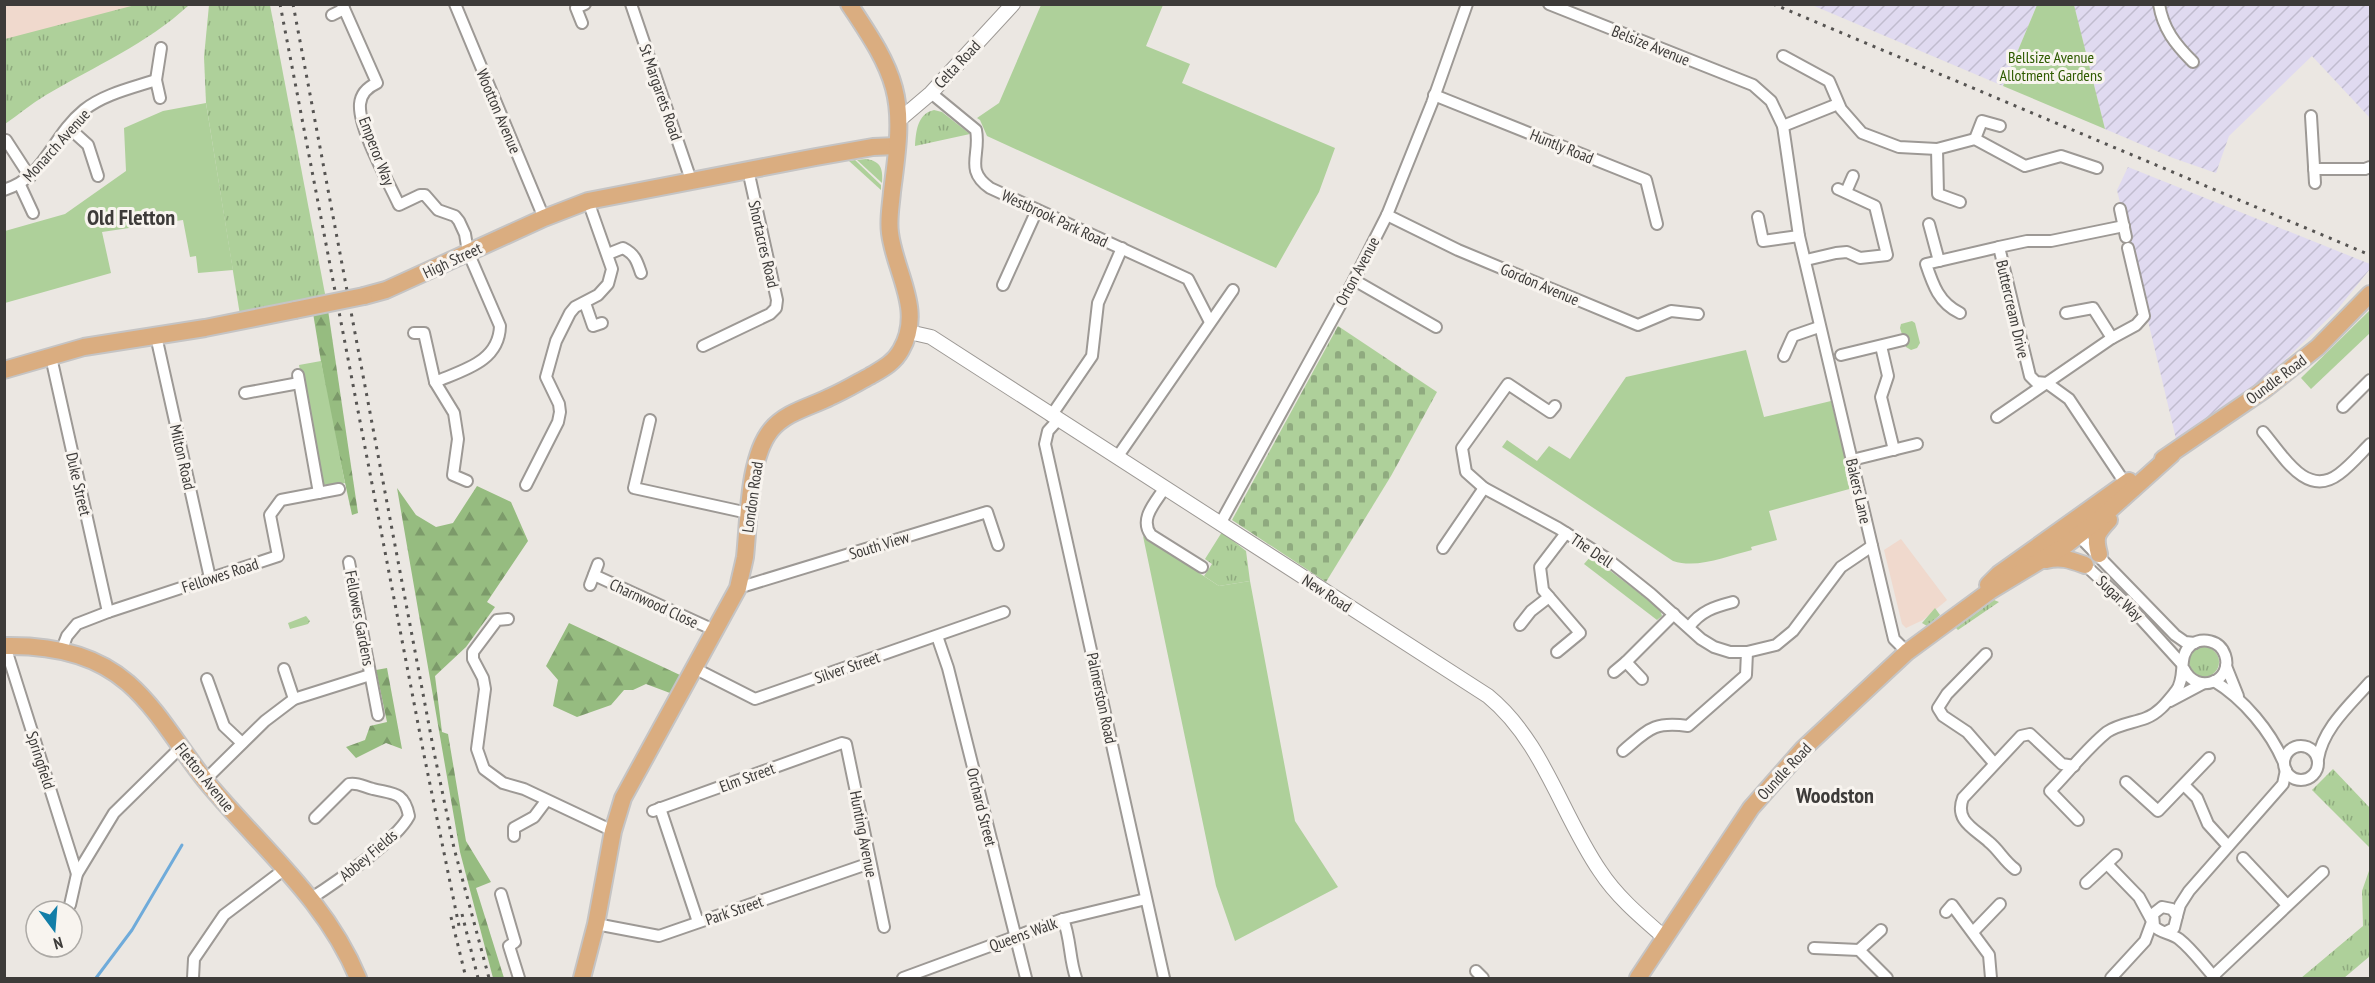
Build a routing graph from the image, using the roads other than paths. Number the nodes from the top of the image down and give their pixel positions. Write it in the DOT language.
graph roads {
  1 [pos="455,4"];
  2 [pos="585,4"];
  3 [pos="631,4"];
  4 [pos="849,4"];
  5 [pos="1013,4"];
  6 [pos="1467,4"];
  7 [pos="1549,4"];
  8 [pos="2159,4"];
  9 [pos="343,7"];
  10 [pos="332,15"];
  11 [pos="582,22"];
  12 [pos="160,48"];
  13 [pos="1783,56"];
  14 [pos="2193,62"];
  15 [pos="156,80"];
  16 [pos="1753,85"];
  17 [pos="931,93"];
  18 [pos="1434,95"];
  19 [pos="160,98"];
  20 [pos="1839,104"];
  21 [pos="2311,116"];
  22 [pos="898,121"];
  23 [pos="1783,126"];
  24 [pos="2000,126"];
  25 [pos="68,127"];
  26 [pos="1976,139"];
  27 [pos="6,140"];
  28 [pos="897,146"];
  29 [pos="1937,150"];
  30 [pos="2370,166"];
  31 [pos="2097,168"];
  32 [pos="2314,169"];
  33 [pos="748,170"];
  34 [pos="98,176"];
  35 [pos="1853,176"];
  36 [pos="30,177"];
  37 [pos="691,180"];
  38 [pos="2315,183"];
  39 [pos="20,185"];
  40 [pos="4,190"];
  41 [pos="588,201"];
  42 [pos="1960,202"];
  43 [pos="2120,209"];
  44 [pos="1037,210"];
  45 [pos="33,213"];
  46 [pos="1387,215"];
  47 [pos="1758,217"];
  48 [pos="544,218"];
  49 [pos="1657,224"];
  50 [pos="1929,224"];
  51 [pos="1798,236"];
  52 [pos="2126,237"];
  53 [pos="2000,247"];
  54 [pos="1122,248"];
  55 [pos="468,252"];
  56 [pos="608,254"];
  57 [pos="1806,260"];
  58 [pos="1939,261"];
  59 [pos="641,273"];
  60 [pos="1354,280"];
  61 [pos="1002,285"];
  62 [pos="1233,290"];
  63 [pos="2370,294"];
  64 [pos="585,303"];
  65 [pos="2066,313"];
  66 [pos="1698,314"];
  67 [pos="1960,314"];
  68 [pos="1210,322"];
  69 [pos="602,323"];
  70 [pos="1436,327"];
  71 [pos="1819,327"];
  72 [pos="909,332"];
  73 [pos="414,333"];
  74 [pos="156,336"];
  75 [pos="2112,338"];
  76 [pos="1903,340"];
  77 [pos="703,346"];
  78 [pos="1881,346"];
  79 [pos="1841,355"];
  80 [pos="1784,356"];
  81 [pos="51,357"];
  82 [pos="4,370"];
  83 [pos="2370,380"];
  84 [pos="435,382"];
  85 [pos="2047,384"];
  86 [pos="245,393"];
  87 [pos="1555,406"];
  88 [pos="2343,407"];
  89 [pos="1997,417"];
  90 [pos="1055,418"];
  91 [pos="650,420"];
  92 [pos="2263,432"];
  93 [pos="1917,444"];
  94 [pos="2370,444"];
  95 [pos="1894,450"];
  96 [pos="2172,454"];
  97 [pos="1118,456"];
  98 [pos="1852,460"];
  99 [pos="467,481"];
  100 [pos="525,485"];
  101 [pos="2128,487"];
  102 [pos="1484,488"];
  103 [pos="339,489"];
  104 [pos="1164,489"];
  105 [pos="319,493"];
  106 [pos="748,513"];
  107 [pos="1220,524"];
  108 [pos="1566,533"];
  109 [pos="2067,535"];
  110 [pos="998,545"];
  111 [pos="1872,546"];
  112 [pos="1443,548"];
  113 [pos="2092,560"];
  114 [pos="349,562"];
  115 [pos="2040,562"];
  116 [pos="1202,567"];
  117 [pos="594,575"];
  118 [pos="210,578"];
  119 [pos="738,588"];
  120 [pos="1549,597"];
  121 [pos="1733,602"];
  122 [pos="1972,603"];
  123 [pos="108,612"];
  124 [pos="1004,612"];
  125 [pos="1674,614"];
  126 [pos="508,619"];
  127 [pos="1520,625"];
  128 [pos="1689,627"];
  129 [pos="714,630"];
  130 [pos="937,636"];
  131 [pos="2195,643"];
  132 [pos="5,646"];
  133 [pos="62,649"];
  134 [pos="1557,652"];
  135 [pos="1747,652"];
  136 [pos="1907,652"];
  137 [pos="1986,654"];
  138 [pos="1626,662"];
  139 [pos="2226,666"];
  140 [pos="2183,667"];
  141 [pos="694,668"];
  142 [pos="284,669"];
  143 [pos="1614,672"];
  144 [pos="370,675"];
  145 [pos="207,679"];
  146 [pos="1642,679"];
  147 [pos="2214,681"];
  148 [pos="2202,684"];
  149 [pos="2368,689"];
  150 [pos="294,699"];
  151 [pos="2241,702"];
  152 [pos="2164,705"];
  153 [pos="378,715"];
  154 [pos="2334,725"];
  155 [pos="2269,735"];
  156 [pos="242,743"];
  157 [pos="842,743"];
  158 [pos="2300,746"];
  159 [pos="180,748"];
  160 [pos="1623,751"];
  161 [pos="2209,758"];
  162 [pos="2318,759"];
  163 [pos="1994,763"];
  164 [pos="2074,766"];
  165 [pos="2285,766"];
  166 [pos="2306,779"];
  167 [pos="205,780"];
  168 [pos="2126,782"];
  169 [pos="2184,785"];
  170 [pos="2271,800"];
  171 [pos="546,801"];
  172 [pos="315,818"];
  173 [pos="2078,820"];
  174 [pos="512,829"];
  175 [pos="613,831"];
  176 [pos="2228,846"];
  177 [pos="2116,855"];
  178 [pos="2243,858"];
  179 [pos="870,863"];
  180 [pos="2107,864"];
  181 [pos="286,868"];
  182 [pos="2015,869"];
  183 [pos="2323,872"];
  184 [pos="78,874"];
  185 [pos="2086,883"];
  186 [pos="2189,891"];
  187 [pos="501,894"];
  188 [pos="2139,897"];
  189 [pos="72,899"];
  190 [pos="310,899"];
  191 [pos="1146,899"];
  192 [pos="2000,904"];
  193 [pos="2287,904"];
  194 [pos="2162,907"];
  195 [pos="1946,912"];
  196 [pos="1063,919"];
  197 [pos="2177,919"];
  198 [pos="698,922"];
  199 [pos="2152,922"];
  200 [pos="596,924"];
  201 [pos="884,927"];
  202 [pos="1881,930"];
  203 [pos="1972,932"];
  204 [pos="2165,932"];
  205 [pos="1014,937"];
  206 [pos="1664,937"];
  207 [pos="2145,941"];
  208 [pos="2186,945"];
  209 [pos="1814,948"];
  210 [pos="1859,950"];
  211 [pos="2214,977"];
  212 [pos="193,978"];
  213 [pos="358,978"];
  214 [pos="519,978"];
  215 [pos="582,978"];
  216 [pos="903,978"];
  217 [pos="1026,978"];
  218 [pos="1076,978"];
  219 [pos="1164,978"];
  220 [pos="1638,978"];
  221 [pos="1887,978"];
  222 [pos="1991,978"];
  223 [pos="2111,978"];
  1 -- 48 [label="street, Wootton Avenue"];
  2 -- 11 [label="street"];
  3 -- 37 [label="street, St Margarets Road"];
  4 -- 22 [label="main road, London Road"];
  5 -- 17 [label="street, Celta Road"];
  6 -- 18 [label="street, Orton Avenue"];
  7 -- 16 [label="street, Belsize Avenue"];
  8 -- 14 [label="street"];
  9 -- 10 [label="street"];
  9 -- 55 [label="street, Emperor Way"];
  12 -- 15 [label="street"];
  13 -- 20 [label="street"];
  15 -- 19 [label="street"];
  15 -- 25 [label="street, Monarch Avenue"];
  16 -- 23 [label="street, Bakers Lane"];
  17 -- 22 [label="street, Celta Road"];
  17 -- 44 [label="street, Westbrook Park Road"];
  18 -- 46 [label="street, Orton Avenue"];
  18 -- 49 [label="street, Huntly Road"];
  20 -- 23 [label="street"];
  20 -- 29 [label="street"];
  21 -- 32 [label="street"];
  22 -- 28 [label="main road, London Road"];
  23 -- 51 [label="street, Bakers Lane"];
  24 -- 26 [label="street"];
  25 -- 34 [label="street"];
  25 -- 36 [label="street, Monarch Avenue"];
  26 -- 29 [label="street"];
  26 -- 31 [label="street"];
  27 -- 36 [label="street"];
  28 -- 33 [label="main road, High Street"];
  28 -- 72 [label="main road, London Road"];
  29 -- 42 [label="street"];
  30 -- 32 [label="street"];
  32 -- 38 [label="street"];
  33 -- 37 [label="main road, High Street"];
  33 -- 77 [label="street, Shortacres Road"];
  35 -- 57 [label="street"];
  36 -- 39 [label="street, Monarch Avenue"];
  37 -- 41 [label="main road, High Street"];
  39 -- 40 [label="street, Monarch Avenue"];
  39 -- 45 [label="street"];
  41 -- 48 [label="main road, High Street"];
  41 -- 56 [label="street"];
  43 -- 52 [label="street"];
  44 -- 54 [label="street, Westbrook Park Road"];
  44 -- 61 [label="street"];
  46 -- 60 [label="street, Orton Avenue"];
  46 -- 66 [label="street, Gordon Avenue"];
  47 -- 51 [label="street"];
  48 -- 55 [label="main road, High Street"];
  50 -- 58 [label="street"];
  51 -- 57 [label="street, Bakers Lane"];
  52 -- 53 [label="street, Buttercream Drive"];
  52 -- 75 [label="street"];
  53 -- 58 [label="street"];
  53 -- 85 [label="street, Buttercream Drive"];
  54 -- 68 [label="street, Westbrook Park Road"];
  54 -- 90 [label="street, Palmerston Road"];
  55 -- 74 [label="main road, High Street, bridge"];
  55 -- 84 [label="street"];
  56 -- 59 [label="street"];
  56 -- 64 [label="street"];
  57 -- 71 [label="street, Bakers Lane"];
  58 -- 67 [label="street"];
  60 -- 70 [label="street"];
  60 -- 107 [label="street, Orton Avenue"];
  62 -- 68 [label="street"];
  63 -- 96 [label="main road, Oundle Road"];
  64 -- 69 [label="street"];
  64 -- 100 [label="street"];
  65 -- 75 [label="street"];
  68 -- 97 [label="street"];
  71 -- 80 [label="street"];
  71 -- 98 [label="street, Bakers Lane"];
  72 -- 90 [label="street, New Road"];
  72 -- 106 [label="main road, London Road"];
  73 -- 84 [label="street"];
  74 -- 81 [label="main road, High Street"];
  74 -- 118 [label="street, Milton Road"];
  75 -- 85 [label="street"];
  76 -- 78 [label="street"];
  78 -- 79 [label="street"];
  78 -- 95 [label="street"];
  81 -- 82 [label="main road, High Street"];
  81 -- 123 [label="street, Duke Street"];
  83 -- 88 [label="street"];
  84 -- 99 [label="street"];
  85 -- 89 [label="street"];
  85 -- 101 [label="street, Buttercream Drive"];
  86 -- 105 [label="street"];
  87 -- 102 [label="street, The Dell"];
  90 -- 97 [label="street, New Road"];
  90 -- 191 [label="street, Palmerston Road"];
  91 -- 106 [label="street"];
  92 -- 94 [label="street"];
  93 -- 95 [label="street"];
  95 -- 98 [label="street"];
  96 -- 101 [label="main road, Oundle Road"];
  96 -- 113 [label="main road"];
  97 -- 104 [label="street, New Road"];
  98 -- 111 [label="street, Bakers Lane"];
  101 -- 109 [label="main road, Oundle Road"];
  102 -- 108 [label="street, The Dell"];
  102 -- 112 [label="street"];
  103 -- 105 [label="street, Fellowes Road"];
  104 -- 107 [label="street, New Road"];
  104 -- 116 [label="street"];
  105 -- 118 [label="street, Fellowes Road"];
  106 -- 119 [label="main road, London Road"];
  107 -- 206 [label="street, New Road"];
  108 -- 120 [label="street"];
  108 -- 125 [label="street, The Dell"];
  109 -- 113 [label="street, Sugar Way"];
  109 -- 113 [label="street, Sugar Way"];
  109 -- 115 [label="main road, Oundle Road"];
  109 -- 122 [label="main road, Oundle Road"];
  110 -- 119 [label="street, South View"];
  111 -- 135 [label="street, The Dell"];
  111 -- 136 [label="street, Bakers Lane"];
  113 -- 115 [label="main road"];
  113 -- 131 [label="street, Sugar Way"];
  113 -- 140 [label="street, Sugar Way"];
  114 -- 144 [label="street, Fellowes Gardens"];
  115 -- 122 [label="main road, Oundle Road"];
  117 -- 129 [label="street, Charnwood Close"];
  118 -- 123 [label="street, Fellowes Road"];
  119 -- 129 [label="main road, London Road"];
  120 -- 127 [label="street"];
  120 -- 134 [label="street"];
  121 -- 128 [label="street"];
  122 -- 136 [label="main road, Oundle Road"];
  123 -- 133 [label="street, Fellowes Road"];
  124 -- 130 [label="street, Silver Street"];
  125 -- 128 [label="street, The Dell"];
  125 -- 138 [label="street"];
  126 -- 171 [label="street"];
  128 -- 135 [label="street, The Dell"];
  129 -- 141 [label="main road, London Road"];
  130 -- 141 [label="street, Silver Street"];
  130 -- 205 [label="street, Orchard Street"];
  131 -- 139 [label="street"];
  131 -- 140 [label="street"];
  132 -- 133 [label="main road, Fletton Avenue"];
  132 -- 184 [label="street, Springfield"];
  133 -- 159 [label="main road, Fletton Avenue"];
  135 -- 160 [label="street"];
  136 -- 206 [label="main road, Oundle Road"];
  137 -- 163 [label="street"];
  138 -- 143 [label="street"];
  138 -- 146 [label="street"];
  139 -- 147 [label="street"];
  139 -- 151 [label="street"];
  140 -- 148 [label="street"];
  140 -- 152 [label="street"];
  141 -- 175 [label="main road, London Road"];
  142 -- 150 [label="street"];
  144 -- 150 [label="street, Fellowes Gardens"];
  144 -- 153 [label="street, Fellowes Gardens"];
  145 -- 156 [label="street"];
  147 -- 148 [label="street"];
  147 -- 151 [label="street"];
  148 -- 152 [label="street"];
  149 -- 154 [label="street"];
  150 -- 156 [label="street, Fellowes Gardens"];
  151 -- 155 [label="street"];
  152 -- 164 [label="street"];
  154 -- 158 [label="street"];
  154 -- 162 [label="street"];
  155 -- 158 [label="street"];
  155 -- 165 [label="street"];
  156 -- 167 [label="street, Fellowes Gardens"];
  157 -- 179 [label="street, Hunting Avenue"];
  157 -- 198 [label="street, Elm Street"];
  158 -- 162 [label="street"];
  158 -- 165 [label="street"];
  159 -- 167 [label="main road, Fletton Avenue"];
  159 -- 184 [label="street"];
  161 -- 169 [label="street"];
  162 -- 166 [label="street"];
  163 -- 164 [label="street"];
  163 -- 182 [label="street"];
  164 -- 173 [label="street"];
  165 -- 166 [label="street"];
  165 -- 170 [label="street"];
  166 -- 170 [label="street"];
  167 -- 181 [label="main road, Fletton Avenue"];
  168 -- 169 [label="street"];
  169 -- 176 [label="street"];
  170 -- 176 [label="street"];
  171 -- 174 [label="street"];
  171 -- 175 [label="street"];
  172 -- 190 [label="street, Abbey Fields"];
  175 -- 200 [label="main road, London Road"];
  176 -- 186 [label="street"];
  177 -- 180 [label="street"];
  178 -- 193 [label="street"];
  179 -- 198 [label="street, Park Street"];
  179 -- 201 [label="street, Hunting Avenue"];
  180 -- 185 [label="street"];
  180 -- 188 [label="street"];
  181 -- 190 [label="main road, Fletton Avenue"];
  181 -- 212 [label="street"];
  183 -- 193 [label="street"];
  184 -- 189 [label="street"];
  186 -- 194 [label="street"];
  186 -- 197 [label="street"];
  187 -- 214 [label="street"];
  188 -- 194 [label="street"];
  188 -- 199 [label="street"];
  190 -- 213 [label="main road, Fletton Avenue"];
  191 -- 196 [label="street, Queens Walk"];
  191 -- 219 [label="street, Palmerston Road"];
  192 -- 203 [label="street"];
  193 -- 211 [label="street"];
  194 -- 197 [label="street"];
  194 -- 199 [label="street"];
  195 -- 203 [label="street"];
  196 -- 205 [label="street, Queens Walk"];
  196 -- 218 [label="street"];
  197 -- 204 [label="street"];
  197 -- 208 [label="street"];
  198 -- 200 [label="street, Park Street"];
  199 -- 204 [label="street"];
  199 -- 207 [label="street"];
  200 -- 215 [label="main road, London Road"];
  202 -- 210 [label="street"];
  203 -- 222 [label="street"];
  204 -- 207 [label="street"];
  204 -- 208 [label="street"];
  205 -- 216 [label="street, Queens Walk"];
  205 -- 217 [label="street, Orchard Street"];
  206 -- 220 [label="main road, Oundle Road"];
  207 -- 223 [label="street"];
  208 -- 211 [label="street"];
  209 -- 210 [label="street"];
  210 -- 221 [label="street"];
}
